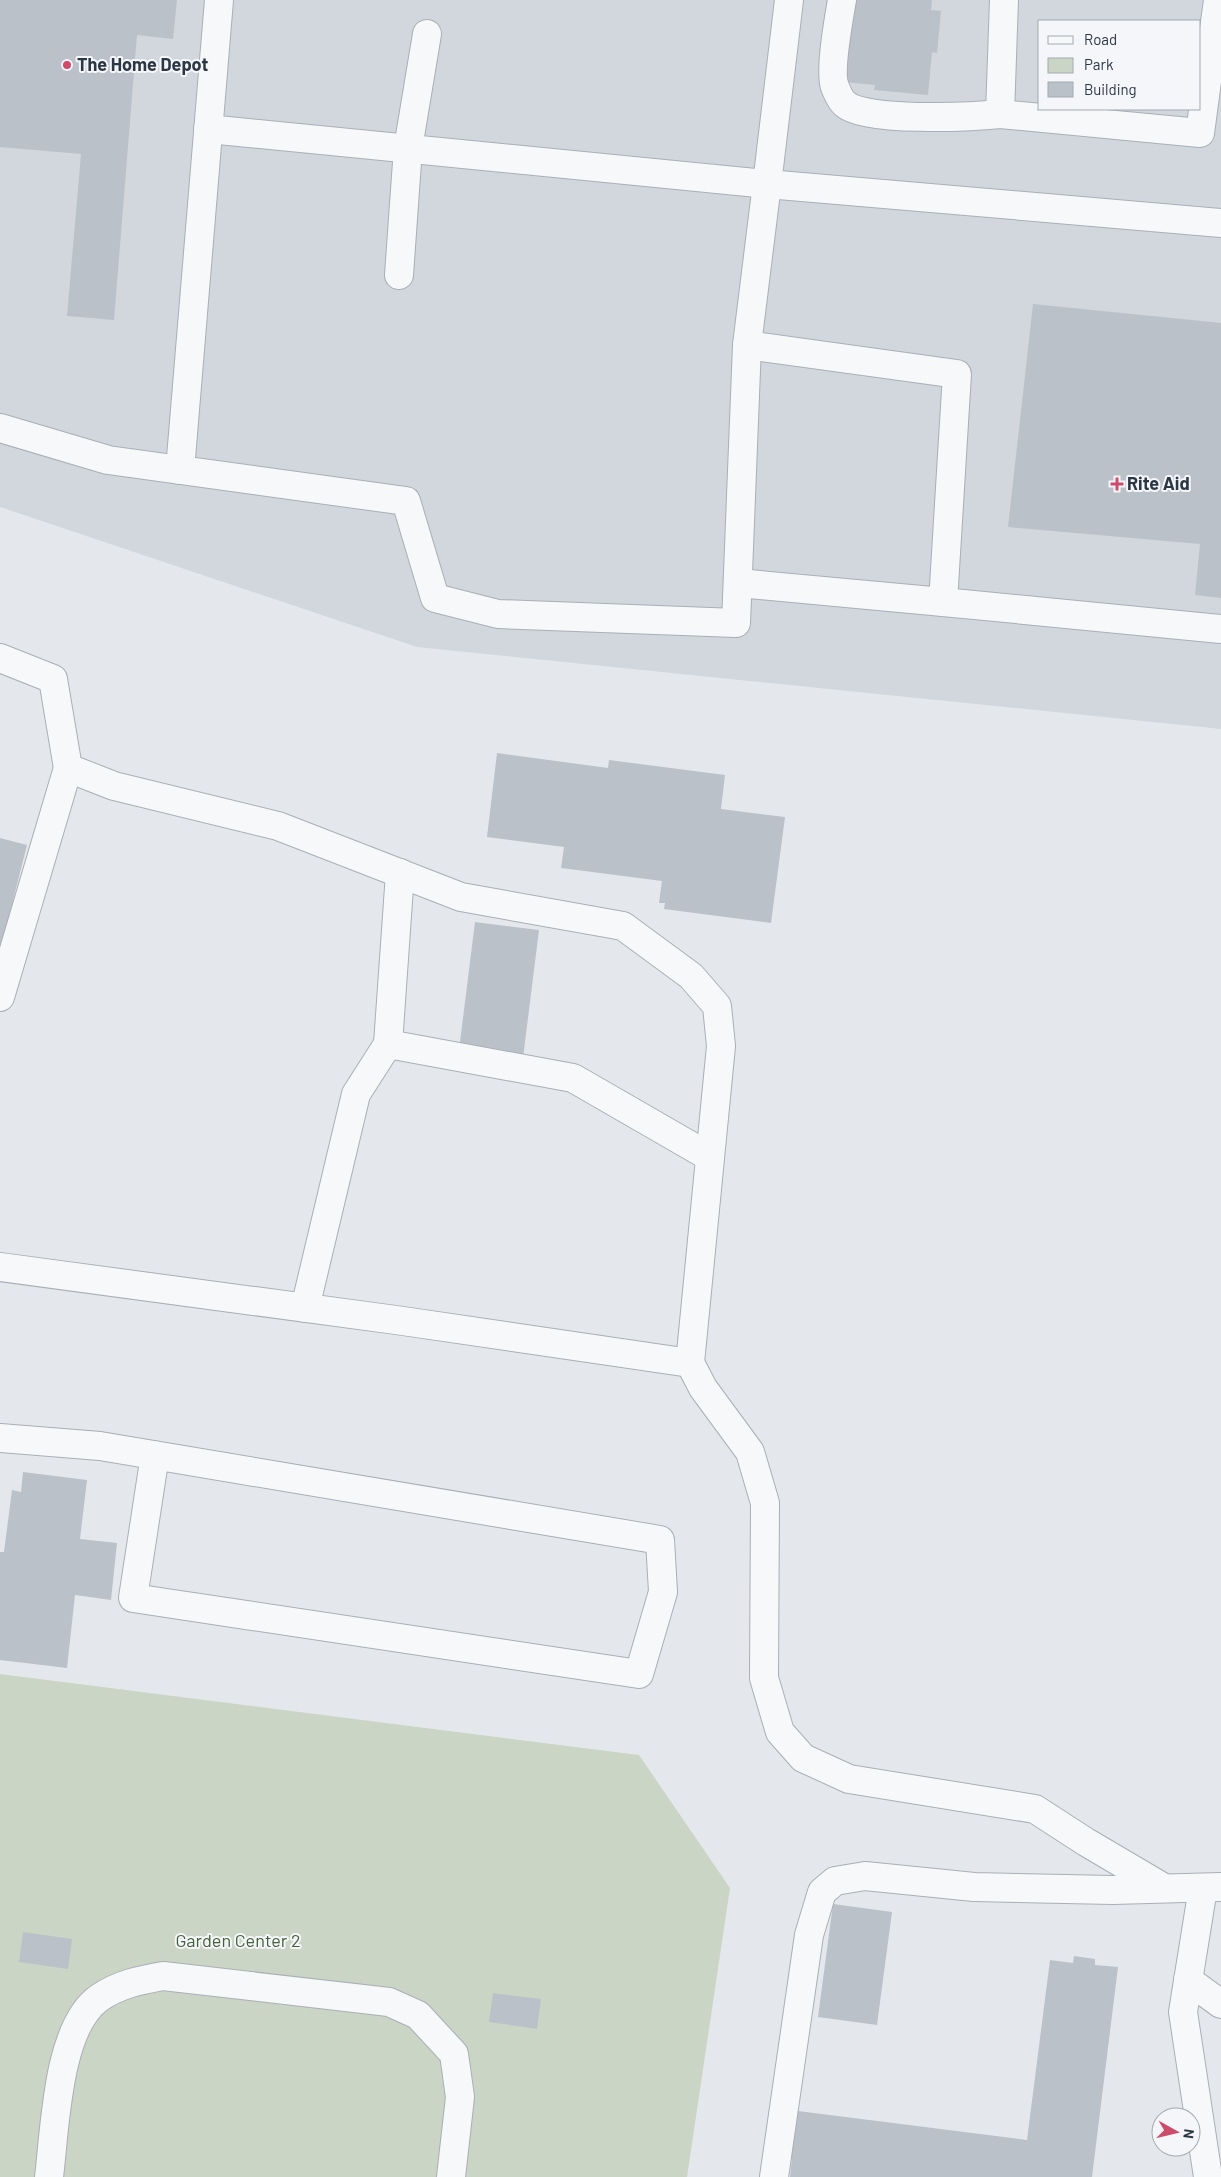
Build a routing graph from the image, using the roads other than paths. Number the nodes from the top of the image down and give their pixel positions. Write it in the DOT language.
graph roads {
  1 [pos="219,0"];
  2 [pos="789,0"];
  3 [pos="842,0"];
  4 [pos="1004,0"];
  5 [pos="1218,0"];
  6 [pos="427,34"];
  7 [pos="1000,114"];
  8 [pos="208,129"];
  9 [pos="408,148"];
  10 [pos="767,184"];
  11 [pos="1221,222"];
  12 [pos="399,275"];
  13 [pos="747,345"];
  14 [pos="0,428"];
  15 [pos="180,470"];
  16 [pos="738,583"];
  17 [pos="942,602"];
  18 [pos="1221,629"];
  19 [pos="0,658"];
  20 [pos="68,768"];
  21 [pos="400,873"];
  22 [pos="0,997"];
  23 [pos="388,1044"];
  24 [pos="710,1156"];
  25 [pos="0,1267"];
  26 [pos="305,1308"];
  27 [pos="690,1363"];
  28 [pos="0,1438"];
  29 [pos="155,1455"];
  30 [pos="1212,1887"];
  31 [pos="1164,1888"];
  32 [pos="1188,1980"];
  33 [pos="1221,2004"];
  34 [pos="49,2177"];
  35 [pos="451,2177"];
  36 [pos="774,2177"];
  37 [pos="1208,2177"];
  1 -- 8 [label="lane"];
  2 -- 10 [label="lane"];
  3 -- 7 [label="lane"];
  4 -- 7 [label="lane"];
  5 -- 7 [label="lane"];
  6 -- 9 [label="lane"];
  8 -- 9 [label="lane"];
  8 -- 15 [label="lane"];
  9 -- 10 [label="lane"];
  9 -- 12 [label="lane"];
  10 -- 11 [label="lane"];
  10 -- 13 [label="lane"];
  13 -- 16 [label="lane"];
  13 -- 17 [label="lane"];
  14 -- 15 [label="lane"];
  15 -- 16 [label="lane"];
  16 -- 17 [label="lane"];
  17 -- 18 [label="lane"];
  19 -- 20 [label="lane"];
  20 -- 21 [label="lane"];
  20 -- 22 [label="lane"];
  21 -- 23 [label="lane"];
  21 -- 24 [label="lane"];
  23 -- 24 [label="lane"];
  23 -- 26 [label="lane"];
  24 -- 27 [label="lane"];
  25 -- 26 [label="lane"];
  26 -- 27 [label="lane"];
  27 -- 31 [label="lane"];
  28 -- 29 [label="lane"];
  29 -- 29 [label="lane"];
  30 -- 31 [label="lane"];
  30 -- 32 [label="lane"];
  31 -- 36 [label="lane"];
  32 -- 33 [label="lane"];
  32 -- 37 [label="lane"];
  34 -- 35 [label="lane"];
}
